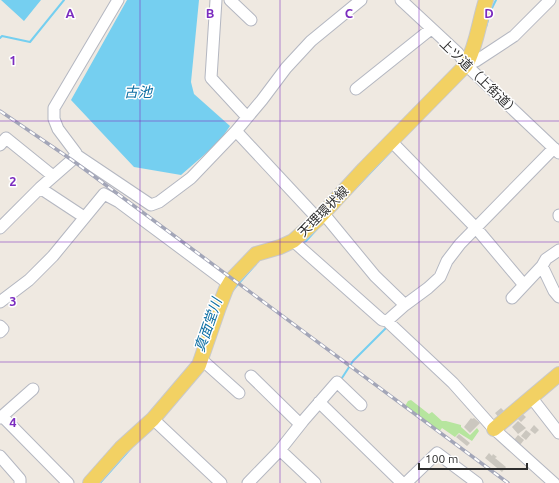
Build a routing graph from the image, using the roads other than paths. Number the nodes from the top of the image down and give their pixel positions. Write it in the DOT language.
graph roads {
  1 [pos="118,0"];
  2 [pos="216,0"];
  3 [pos="230,0"];
  4 [pos="361,0"];
  5 [pos="401,0"];
  6 [pos="486,0"];
  7 [pos="550,0"];
  8 [pos="251,20"];
  9 [pos="431,29"];
  10 [pos="466,65"];
  11 [pos="356,89"];
  12 [pos="248,117"];
  13 [pos="236,131"];
  14 [pos="391,141"];
  15 [pos="0,145"];
  16 [pos="556,151"];
  17 [pos="75,154"];
  18 [pos="53,176"];
  19 [pos="40,188"];
  20 [pos="320,216"];
  21 [pos="84,218"];
  22 [pos="0,228"];
  23 [pos="476,228"];
  24 [pos="293,241"];
  25 [pos="559,250"];
  26 [pos="542,266"];
  27 [pos="228,284"];
  28 [pos="524,285"];
  29 [pos="559,297"];
  30 [pos="512,298"];
  31 [pos="0,302"];
  32 [pos="405,306"];
  33 [pos="387,321"];
  34 [pos="0,326"];
  35 [pos="0,332"];
  36 [pos="201,359"];
  37 [pos="559,374"];
  38 [pos="250,376"];
  39 [pos="33,389"];
  40 [pos="239,393"];
  41 [pos="531,397"];
  42 [pos="319,402"];
  43 [pos="361,405"];
  44 [pos="1,417"];
  45 [pos="153,419"];
  46 [pos="300,424"];
  47 [pos="494,429"];
  48 [pos="559,432"];
  49 [pos="280,450"];
  50 [pos="0,456"];
  51 [pos="20,483"];
  52 [pos="68,483"];
  53 [pos="90,483"];
  54 [pos="221,483"];
  55 [pos="248,483"];
  56 [pos="315,483"];
  57 [pos="402,483"];
  58 [pos="406,483"];
  59 [pos="477,483"];
  60 [pos="554,483"];
  1 -- 17 [label="street"];
  2 -- 12 [label="street"];
  3 -- 8 [label="street"];
  4 -- 12 [label="street"];
  5 -- 9 [label="street, 上ツ道（上街道）"];
  6 -- 10 [label="main road, 天理環状線"];
  7 -- 10 [label="street"];
  9 -- 10 [label="street, 上ツ道（上街道）"];
  9 -- 11 [label="street"];
  10 -- 14 [label="main road, 天理環状線"];
  10 -- 16 [label="street, 上ツ道（上街道）"];
  12 -- 13 [label="street"];
  13 -- 17 [label="street"];
  13 -- 20 [label="street"];
  14 -- 20 [label="main road, 天理環状線"];
  14 -- 23 [label="street"];
  15 -- 18 [label="street"];
  16 -- 23 [label="street"];
  17 -- 18 [label="street"];
  18 -- 19 [label="street"];
  19 -- 21 [label="street"];
  19 -- 22 [label="street"];
  20 -- 24 [label="main road, 天理環状線"];
  20 -- 32 [label="street"];
  21 -- 27 [label="street"];
  21 -- 31 [label="street"];
  23 -- 28 [label="street"];
  23 -- 32 [label="street"];
  24 -- 27 [label="main road, 天理環状線"];
  24 -- 33 [label="street"];
  25 -- 26 [label="street"];
  26 -- 28 [label="street"];
  26 -- 29 [label="street"];
  27 -- 36 [label="main road, 天理環状線"];
  28 -- 30 [label="street"];
  32 -- 33 [label="street"];
  33 -- 47 [label="street"];
  34 -- 35 [label="street"];
  36 -- 40 [label="street"];
  36 -- 45 [label="main road, 天理環状線"];
  37 -- 41 [label="main road"];
  38 -- 46 [label="street"];
  39 -- 44 [label="street"];
  41 -- 47 [label="main road"];
  41 -- 48 [label="street"];
  42 -- 43 [label="street"];
  42 -- 46 [label="street"];
  42 -- 57 [label="street"];
  44 -- 52 [label="street"];
  45 -- 53 [label="main road, 天理環状線"];
  45 -- 54 [label="street"];
  46 -- 49 [label="street"];
  47 -- 60 [label="street"];
  49 -- 55 [label="street"];
  49 -- 56 [label="street"];
  50 -- 51 [label="street"];
  58 -- 59 [label="street"];
}
